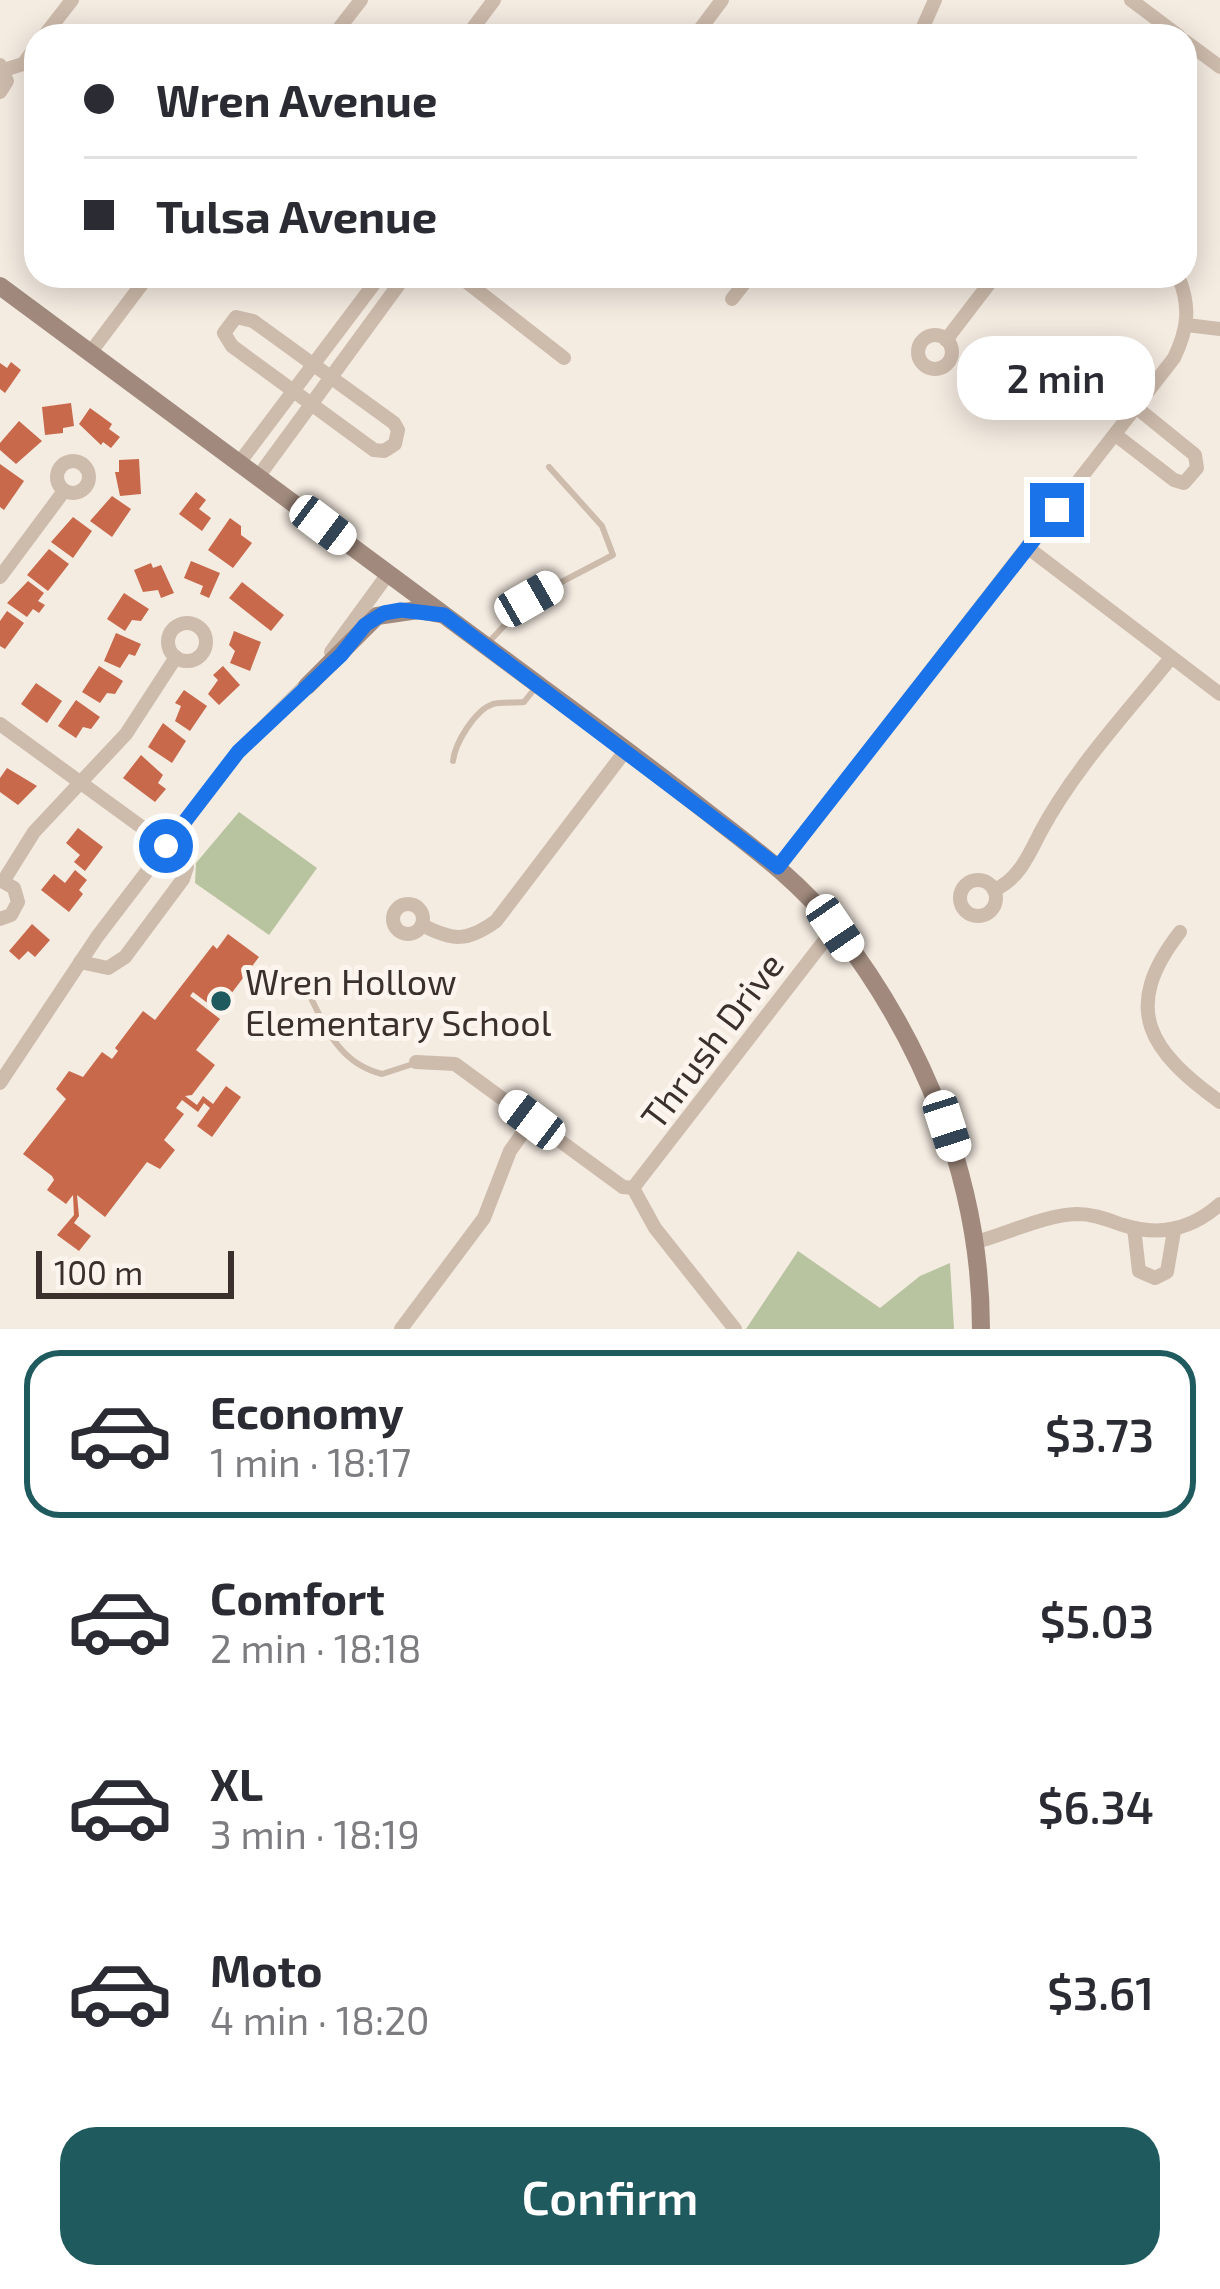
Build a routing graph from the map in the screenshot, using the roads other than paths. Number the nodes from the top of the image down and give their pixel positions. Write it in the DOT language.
graph roads {
  1 [pos="361,0"];
  2 [pos="1140,2"];
  3 [pos="342,24"];
  4 [pos="1166,24"];
  5 [pos="2,68"];
  6 [pos="0,92"];
  7 [pos="0,286"];
  8 [pos="139,288"];
  9 [pos="371,288"];
  10 [pos="396,288"];
  11 [pos="474,288"];
  12 [pos="741,288"];
  13 [pos="986,288"];
  14 [pos="1182,288"];
  15 [pos="732,299"];
  16 [pos="1186,326"];
  17 [pos="1220,329"];
  18 [pos="946,340"];
  19 [pos="90,352"];
  20 [pos="564,358"];
  21 [pos="311,364"];
  22 [pos="332,377"];
  23 [pos="292,391"];
  24 [pos="311,405"];
  25 [pos="1137,408"];
  26 [pos="1117,436"];
  27 [pos="239,463"];
  28 [pos="549,467"];
  29 [pos="258,477"];
  30 [pos="64,490"];
  31 [pos="1027,547"];
  32 [pos="388,574"];
  33 [pos="0,577"];
  34 [pos="444,615"];
  35 [pos="485,646"];
  36 [pos="176,657"];
  37 [pos="1170,658"];
  38 [pos="538,685"];
  39 [pos="307,686"];
  40 [pos="1220,694"];
  41 [pos="0,724"];
  42 [pos="626,750"];
  43 [pos="453,761"];
  44 [pos="81,783"];
  45 [pos="166,846"];
  46 [pos="778,867"];
  47 [pos="2,880"];
  48 [pos="994,890"];
  49 [pos="0,919"];
  50 [pos="422,925"];
  51 [pos="835,928"];
  52 [pos="1180,932"];
  53 [pos="80,962"];
  54 [pos="310,996"];
  55 [pos="416,1062"];
  56 [pos="0,1083"];
  57 [pos="1220,1102"];
  58 [pos="532,1120"];
  59 [pos="633,1188"];
  60 [pos="1220,1204"];
  61 [pos="1134,1228"];
  62 [pos="1174,1231"];
  63 [pos="976,1242"];
  64 [pos="401,1329"];
  65 [pos="735,1329"];
  66 [pos="981,1329"];
  1 -- 3 [label="street"];
  2 -- 4 [label="street"];
  5 -- 6 [label="street"];
  7 -- 19 [label="main road"];
  8 -- 19 [label="street"];
  9 -- 21 [label="street"];
  10 -- 22 [label="street"];
  11 -- 20 [label="street"];
  12 -- 15 [label="street"];
  13 -- 18 [label="street"];
  14 -- 16 [label="street"];
  16 -- 17 [label="street"];
  16 -- 25 [label="street"];
  19 -- 27 [label="main road"];
  21 -- 22 [label="street"];
  21 -- 23 [label="street"];
  21 -- 23 [label="street"];
  22 -- 24 [label="street"];
  22 -- 24 [label="street"];
  23 -- 24 [label="street"];
  23 -- 27 [label="street"];
  24 -- 29 [label="street"];
  25 -- 26 [label="street"];
  25 -- 26 [label="street"];
  26 -- 31 [label="street"];
  27 -- 29 [label="main road"];
  28 -- 35 [label="lane"];
  29 -- 32 [label="main road"];
  30 -- 33 [label="street"];
  31 -- 37 [label="street"];
  31 -- 46 [label="street"];
  32 -- 34 [label="main road"];
  32 -- 39 [label="street"];
  34 -- 35 [label="main road"];
  34 -- 39 [label="main road"];
  35 -- 38 [label="main road"];
  36 -- 44 [label="street"];
  37 -- 40 [label="street"];
  37 -- 48 [label="street"];
  38 -- 42 [label="main road"];
  38 -- 43 [label="lane"];
  39 -- 45 [label="street"];
  41 -- 44 [label="street"];
  42 -- 46 [label="main road"];
  42 -- 50 [label="street"];
  44 -- 45 [label="street"];
  44 -- 47 [label="street"];
  45 -- 53 [label="street"];
  45 -- 53 [label="street"];
  46 -- 51 [label="main road"];
  47 -- 49 [label="street"];
  51 -- 59 [label="street, Thrush Drive"];
  51 -- 63 [label="main road"];
  52 -- 57 [label="street"];
  53 -- 56 [label="street"];
  54 -- 55 [label="lane"];
  55 -- 58 [label="street"];
  58 -- 59 [label="street"];
  58 -- 64 [label="street"];
  59 -- 65 [label="street"];
  60 -- 62 [label="street"];
  61 -- 62 [label="street"];
  61 -- 62 [label="street"];
  61 -- 63 [label="street"];
  63 -- 66 [label="main road"];
}
